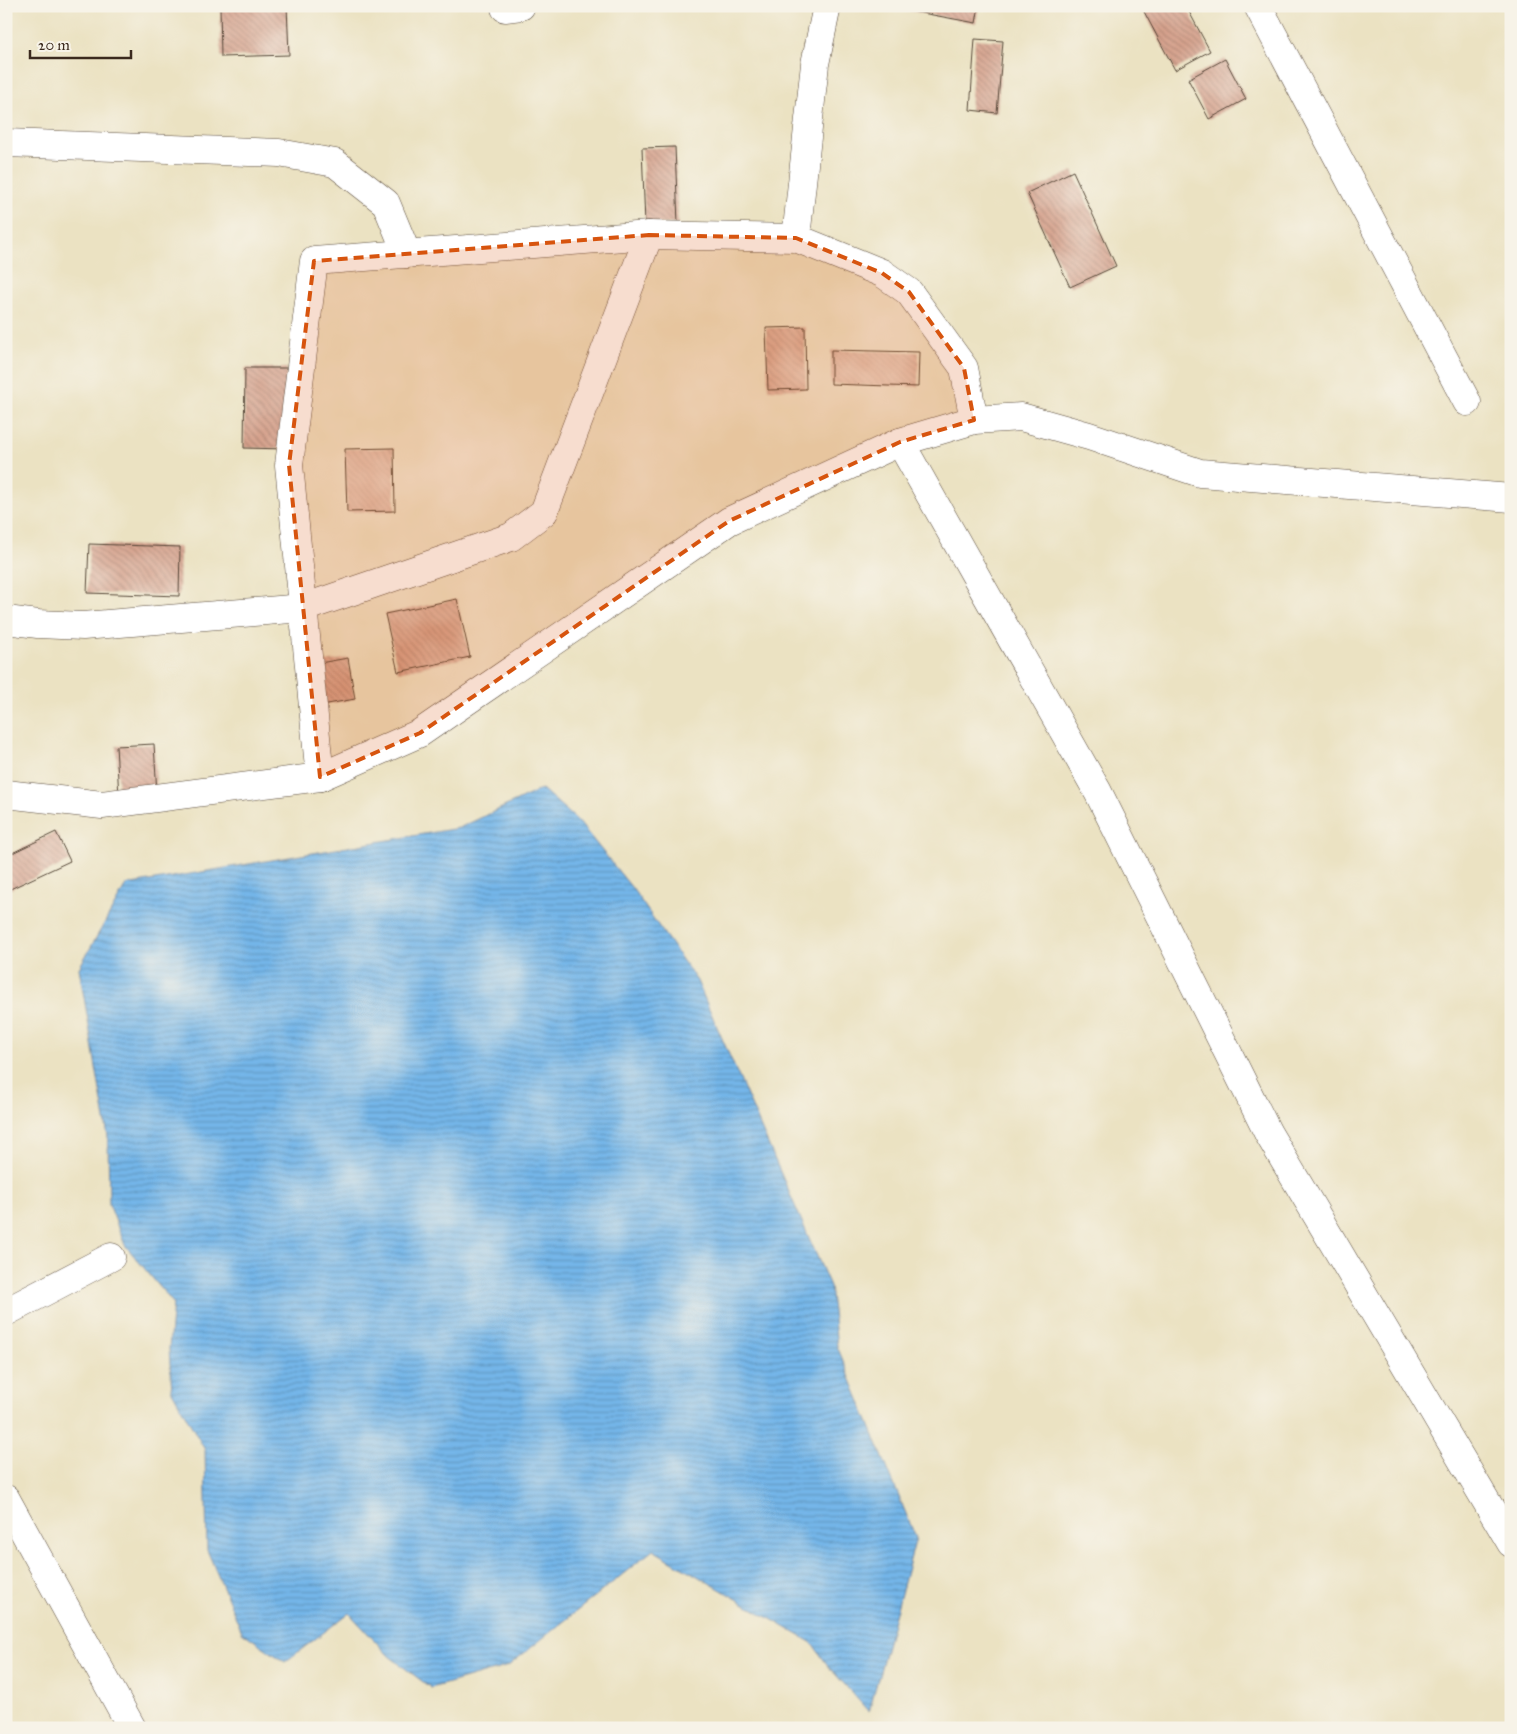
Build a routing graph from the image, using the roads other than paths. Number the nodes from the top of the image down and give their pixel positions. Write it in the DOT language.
graph roads {
  1 [pos="827,6"];
  2 [pos="1258,6"];
  3 [pos="6,143"];
  4 [pos="649,235"];
  5 [pos="796,238"];
  6 [pos="407,254"];
  7 [pos="1467,402"];
  8 [pos="974,420"];
  9 [pos="900,442"];
  10 [pos="1511,498"];
  11 [pos="303,608"];
  12 [pos="6,620"];
  13 [pos="320,777"];
  14 [pos="6,794"];
  15 [pos="111,1257"];
  16 [pos="6,1312"];
  17 [pos="6,1499"];
  18 [pos="1511,1543"];
  19 [pos="132,1728"];
  1 -- 5 [label="street"];
  2 -- 7 [label="street"];
  3 -- 6 [label="street"];
  4 -- 5 [label="street"];
  4 -- 6 [label="street"];
  4 -- 11 [label="street"];
  5 -- 8 [label="street"];
  6 -- 11 [label="street"];
  8 -- 9 [label="street"];
  8 -- 10 [label="street"];
  9 -- 13 [label="street"];
  9 -- 18 [label="street"];
  11 -- 12 [label="street"];
  11 -- 13 [label="street"];
  13 -- 14 [label="street"];
  15 -- 16 [label="street"];
  17 -- 19 [label="street"];
}
